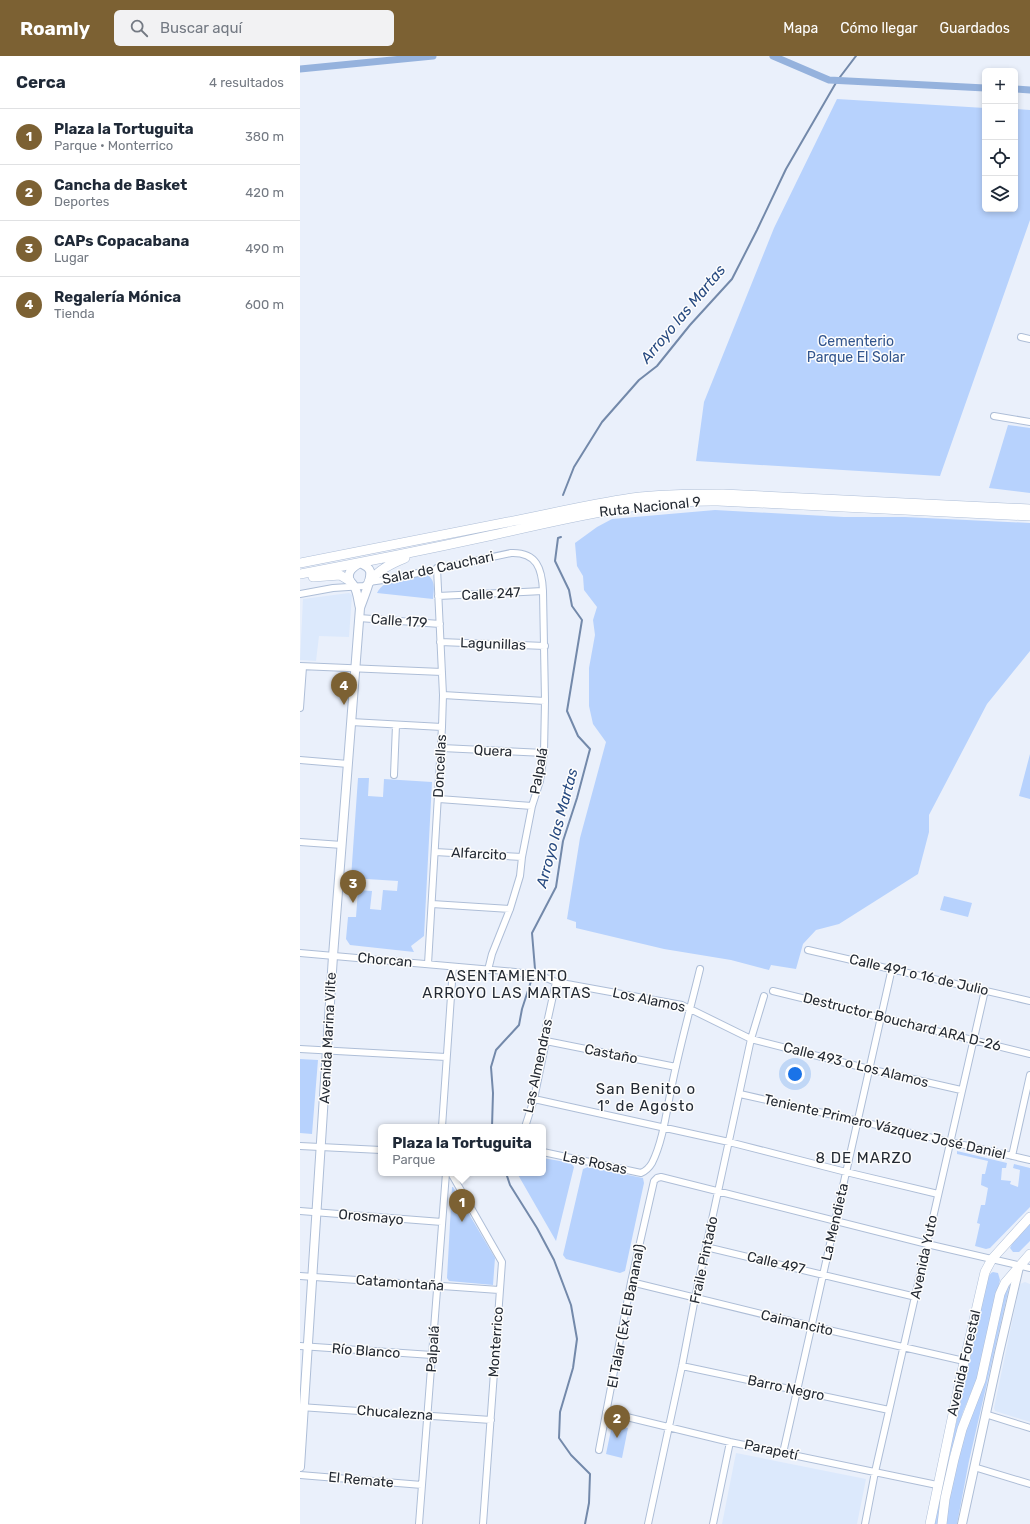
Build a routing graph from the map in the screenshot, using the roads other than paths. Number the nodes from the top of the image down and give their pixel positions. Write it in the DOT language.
graph roads {
  1 [pos="1021,337"];
  2 [pos="1030,339"];
  3 [pos="994,416"];
  4 [pos="1030,422"];
  5 [pos="1030,509"];
  6 [pos="1030,516"];
  7 [pos="448,535"];
  8 [pos="434,548"];
  9 [pos="340,556"];
  10 [pos="300,563"];
  11 [pos="360,563"];
  12 [pos="538,566"];
  13 [pos="437,568"];
  14 [pos="300,574"];
  15 [pos="300,579"];
  16 [pos="350,579"];
  17 [pos="368,582"];
  18 [pos="333,588"];
  19 [pos="544,591"];
  20 [pos="300,594"];
  21 [pos="438,596"];
  22 [pos="360,608"];
  23 [pos="359,618"];
  24 [pos="440,624"];
  25 [pos="440,642"];
  26 [pos="545,646"];
  27 [pos="302,666"];
  28 [pos="355,669"];
  29 [pos="442,672"];
  30 [pos="443,695"];
  31 [pos="545,701"];
  32 [pos="300,708"];
  33 [pos="351,722"];
  34 [pos="396,725"];
  35 [pos="442,727"];
  36 [pos="442,748"];
  37 [pos="544,753"];
  38 [pos="300,760"];
  39 [pos="348,764"];
  40 [pos="394,774"];
  41 [pos="439,800"];
  42 [pos="532,806"];
  43 [pos="300,842"];
  44 [pos="342,846"];
  45 [pos="435,852"];
  46 [pos="522,857"];
  47 [pos="432,904"];
  48 [pos="510,909"];
  49 [pos="808,950"];
  50 [pos="300,953"];
  51 [pos="333,956"];
  52 [pos="428,964"];
  53 [pos="453,967"];
  54 [pos="892,968"];
  55 [pos="700,969"];
  56 [pos="488,970"];
  57 [pos="541,976"];
  58 [pos="556,982"];
  59 [pos="985,990"];
  60 [pos="774,991"];
  61 [pos="764,996"];
  62 [pos="1030,1001"];
  63 [pos="690,1008"];
  64 [pos="881,1017"];
  65 [pos="751,1039"];
  66 [pos="973,1040"];
  67 [pos="546,1041"];
  68 [pos="300,1049"];
  69 [pos="327,1050"];
  70 [pos="1030,1054"];
  71 [pos="446,1057"];
  72 [pos="676,1067"];
  73 [pos="869,1069"];
  74 [pos="1030,1075"];
  75 [pos="961,1090"];
  76 [pos="740,1094"];
  77 [pos="534,1099"];
  78 [pos="858,1120"];
  79 [pos="442,1124"];
  80 [pos="526,1124"];
  81 [pos="663,1127"];
  82 [pos="950,1141"];
  83 [pos="729,1142"];
  84 [pos="300,1146"];
  85 [pos="321,1147"];
  86 [pos="378,1150"];
  87 [pos="546,1153"];
  88 [pos="1012,1156"];
  89 [pos="1030,1160"];
  90 [pos="846,1172"];
  91 [pos="446,1176"];
  92 [pos="453,1176"];
  93 [pos="718,1192"];
  94 [pos="938,1194"];
  95 [pos="300,1211"];
  96 [pos="317,1212"];
  97 [pos="1030,1217"];
  98 [pos="835,1221"];
  99 [pos="442,1222"];
  100 [pos="927,1244"];
  101 [pos="706,1247"];
  102 [pos="1030,1254"];
  103 [pos="992,1259"];
  104 [pos="1020,1265"];
  105 [pos="1030,1268"];
  106 [pos="823,1275"];
  107 [pos="300,1276"];
  108 [pos="312,1277"];
  109 [pos="631,1282"];
  110 [pos="437,1285"];
  111 [pos="499,1290"];
  112 [pos="916,1297"];
  113 [pos="695,1298"];
  114 [pos="811,1326"];
  115 [pos="304,1346"];
  116 [pos="904,1347"];
  117 [pos="432,1355"];
  118 [pos="964,1361"];
  119 [pos="682,1366"];
  120 [pos="797,1391"];
  121 [pos="302,1407"];
  122 [pos="890,1410"];
  123 [pos="606,1412"];
  124 [pos="985,1414"];
  125 [pos="428,1416"];
  126 [pos="491,1420"];
  127 [pos="669,1427"];
  128 [pos="1030,1428"];
  129 [pos="730,1442"];
  130 [pos="599,1450"];
  131 [pos="782,1453"];
  132 [pos="974,1467"];
  133 [pos="300,1468"];
  134 [pos="875,1472"];
  135 [pos="300,1475"];
  136 [pos="1030,1484"];
  137 [pos="422,1485"];
  138 [pos="937,1485"];
  139 [pos="419,1524"];
  140 [pos="483,1524"];
  141 [pos="648,1524"];
  142 [pos="713,1524"];
  143 [pos="865,1524"];
  144 [pos="930,1524"];
  145 [pos="942,1524"];
  146 [pos="962,1524"];
  1 -- 2 [label="street"];
  3 -- 4 [label="street"];
  5 -- 7 [label="main road, Ruta Nacional 9"];
  6 -- 8 [label="main road, Ruta Nacional 9"];
  7 -- 9 [label="main road, Ruta Nacional 9"];
  7 -- 11 [label="main road"];
  8 -- 11 [label="main road, Ruta Nacional 9"];
  8 -- 17 [label="main road"];
  9 -- 10 [label="main road, Ruta Nacional 9"];
  9 -- 11 [label="main road"];
  11 -- 14 [label="main road, Ruta Nacional 9"];
  11 -- 16 [label="street"];
  11 -- 17 [label="street"];
  12 -- 13 [label="street, Salar de Cauchari"];
  12 -- 19 [label="street, Palpalá"];
  13 -- 17 [label="street, Salar de Cauchari"];
  13 -- 21 [label="street, Doncellas"];
  15 -- 16 [label="main road"];
  16 -- 17 [label="street, Salar de Cauchari"];
  16 -- 18 [label="street, Salar de Cauchari"];
  16 -- 18 [label="street, Salar de Cauchari"];
  16 -- 22 [label="street, Avenida Marina Vilte"];
  17 -- 22 [label="street, Avenida Marina Vilte"];
  18 -- 20 [label="street, Salar de Cauchari"];
  19 -- 21 [label="street, Calle 247"];
  19 -- 26 [label="street, Palpalá"];
  21 -- 24 [label="street, Doncellas"];
  22 -- 23 [label="street, Avenida Marina Vilte"];
  23 -- 24 [label="street, Calle 179"];
  23 -- 28 [label="street, Avenida Marina Vilte"];
  24 -- 25 [label="street, Doncellas"];
  25 -- 26 [label="street, Lagunillas"];
  25 -- 29 [label="street, Doncellas"];
  26 -- 31 [label="street, Palpalá"];
  27 -- 28 [label="street"];
  27 -- 32 [label="street"];
  28 -- 29 [label="street"];
  28 -- 33 [label="street, Avenida Marina Vilte"];
  29 -- 30 [label="street, Doncellas"];
  30 -- 31 [label="street"];
  30 -- 35 [label="street, Doncellas"];
  31 -- 37 [label="street, Palpalá"];
  33 -- 34 [label="street"];
  33 -- 39 [label="street, Avenida Marina Vilte"];
  34 -- 35 [label="street"];
  34 -- 40 [label="street"];
  35 -- 36 [label="street, Doncellas"];
  36 -- 37 [label="street, Quera"];
  36 -- 41 [label="street, Doncellas"];
  37 -- 42 [label="street, Palpalá"];
  38 -- 39 [label="street"];
  39 -- 44 [label="street, Avenida Marina Vilte"];
  41 -- 42 [label="street"];
  41 -- 45 [label="street, Doncellas"];
  42 -- 46 [label="street, Palpalá"];
  43 -- 44 [label="street"];
  44 -- 51 [label="street, Avenida Marina Vilte"];
  45 -- 46 [label="street, Alfarcito"];
  45 -- 47 [label="street, Doncellas"];
  46 -- 48 [label="street, Palpalá"];
  47 -- 48 [label="street"];
  47 -- 52 [label="street, Doncellas"];
  48 -- 56 [label="street, Palpalá"];
  49 -- 54 [label="street, Calle 491 o 16 de Julio"];
  50 -- 51 [label="street, Chorcan"];
  51 -- 52 [label="street, Chorcan"];
  51 -- 69 [label="street, Avenida Marina Vilte"];
  52 -- 53 [label="street, Chorcan"];
  53 -- 56 [label="street, Chorcan"];
  53 -- 71 [label="street"];
  54 -- 59 [label="street, Calle 491 o 16 de Julio"];
  54 -- 64 [label="street, La Mendieta"];
  55 -- 63 [label="street"];
  56 -- 57 [label="street, Chorcan"];
  57 -- 58 [label="street, Los Alamos"];
  58 -- 63 [label="street, Los Alamos"];
  58 -- 67 [label="street, Las Almendras"];
  59 -- 62 [label="street, Calle 491 o 16 de Julio"];
  59 -- 66 [label="street, Avenida Yuto"];
  60 -- 64 [label="street, Destructor Bouchard ARA D-26"];
  61 -- 65 [label="street, Fraile Pintado"];
  63 -- 65 [label="street, Los Alamos"];
  63 -- 72 [label="street"];
  64 -- 66 [label="street, Destructor Bouchard ARA D-26"];
  64 -- 73 [label="street, La Mendieta"];
  65 -- 73 [label="street, Calle 493 o Los Alamos"];
  65 -- 76 [label="street, Fraile Pintado"];
  66 -- 70 [label="street, Destructor Bouchard ARA D-26"];
  66 -- 75 [label="street, Avenida Yuto"];
  67 -- 72 [label="street, Castaño"];
  67 -- 77 [label="street, Las Almendras"];
  68 -- 69 [label="street"];
  69 -- 71 [label="street"];
  69 -- 85 [label="street, Avenida Marina Vilte"];
  71 -- 79 [label="street"];
  72 -- 81 [label="street"];
  73 -- 75 [label="street, Calle 493 o Los Alamos"];
  73 -- 78 [label="street, La Mendieta"];
  74 -- 88 [label="street"];
  75 -- 82 [label="street, Avenida Yuto"];
  76 -- 78 [label="street, Teniente Primero Vázquez José Daniel"];
  76 -- 83 [label="street, Fraile Pintado"];
  77 -- 80 [label="street, Las Almendras"];
  77 -- 81 [label="street"];
  78 -- 82 [label="street, Teniente Primero Vázquez José Daniel"];
  78 -- 90 [label="street, La Mendieta"];
  81 -- 83 [label="street"];
  81 -- 87 [label="street, Las Rosas"];
  82 -- 88 [label="street, Teniente Primero Vázquez José Daniel"];
  82 -- 94 [label="street, Avenida Yuto"];
  83 -- 90 [label="street"];
  83 -- 93 [label="street, Fraile Pintado"];
  84 -- 85 [label="street"];
  85 -- 86 [label="street"];
  85 -- 96 [label="street, Avenida Marina Vilte"];
  88 -- 89 [label="street, Teniente Primero Vázquez José Daniel"];
  90 -- 94 [label="street"];
  90 -- 98 [label="street, La Mendieta"];
  91 -- 99 [label="street, Palpalá"];
  92 -- 111 [label="street, Monterrico"];
  93 -- 98 [label="street"];
  93 -- 101 [label="street, Fraile Pintado"];
  93 -- 109 [label="street, El Talar (Ex El Bananal)"];
  94 -- 100 [label="street, Avenida Yuto"];
  95 -- 96 [label="street, Orosmayo"];
  96 -- 99 [label="street, Orosmayo"];
  96 -- 108 [label="street, Avenida Marina Vilte"];
  97 -- 103 [label="main road, Avenida Forestal"];
  98 -- 100 [label="street"];
  98 -- 106 [label="street, La Mendieta"];
  99 -- 110 [label="street, Palpalá"];
  100 -- 103 [label="street"];
  100 -- 112 [label="street, Avenida Yuto"];
  101 -- 106 [label="street, Calle 497"];
  101 -- 113 [label="street, Fraile Pintado"];
  102 -- 104 [label="main road, Avenida Forestal"];
  103 -- 104 [label="street"];
  103 -- 118 [label="main road, Avenida Forestal"];
  104 -- 105 [label="street"];
  104 -- 124 [label="street, Avenida Forestal"];
  104 -- 145 [label="main road, Avenida Forestal"];
  106 -- 112 [label="street, Calle 497"];
  106 -- 114 [label="street, La Mendieta"];
  107 -- 108 [label="street, Catamontaña"];
  108 -- 110 [label="street, Catamontaña"];
  108 -- 115 [label="street, Avenida Marina Vilte"];
  109 -- 113 [label="street, Caimancito"];
  109 -- 123 [label="street, El Talar (Ex El Bananal)"];
  110 -- 111 [label="street, Catamontaña"];
  110 -- 117 [label="street, Palpalá"];
  111 -- 126 [label="street, Monterrico"];
  112 -- 116 [label="street, Avenida Yuto"];
  113 -- 114 [label="street, Caimancito"];
  113 -- 119 [label="street, Fraile Pintado"];
  114 -- 116 [label="street, Caimancito"];
  114 -- 120 [label="street, La Mendieta"];
  115 -- 117 [label="street, Río Blanco"];
  115 -- 121 [label="street, Avenida Marina Vilte"];
  116 -- 118 [label="street, Caimancito"];
  116 -- 122 [label="street, Avenida Yuto"];
  117 -- 125 [label="street, Palpalá"];
  118 -- 138 [label="main road, Avenida Forestal"];
  119 -- 120 [label="street, Barro Negro"];
  119 -- 127 [label="street, Fraile Pintado"];
  120 -- 122 [label="street, Barro Negro"];
  120 -- 131 [label="street, La Mendieta"];
  121 -- 125 [label="street, Chucalezna"];
  121 -- 133 [label="street, Avenida Marina Vilte"];
  122 -- 134 [label="street, Avenida Yuto"];
  123 -- 127 [label="street, Parapetí"];
  123 -- 130 [label="street, El Talar (Ex El Bananal)"];
  124 -- 128 [label="street"];
  124 -- 132 [label="street, Avenida Forestal"];
  125 -- 126 [label="street, Chucalezna"];
  125 -- 137 [label="street, Palpalá"];
  126 -- 140 [label="street, Monterrico"];
  127 -- 129 [label="street, Parapetí"];
  127 -- 141 [label="street, Fraile Pintado"];
  129 -- 131 [label="street, Parapetí"];
  129 -- 142 [label="street"];
  131 -- 134 [label="street, Parapetí"];
  132 -- 136 [label="street"];
  132 -- 146 [label="street, Avenida Forestal"];
  134 -- 138 [label="street, Parapetí"];
  134 -- 143 [label="street, Avenida Yuto"];
  135 -- 137 [label="street, El Remate"];
  137 -- 139 [label="street, Palpalá"];
  138 -- 144 [label="main road, Avenida Forestal"];
}
